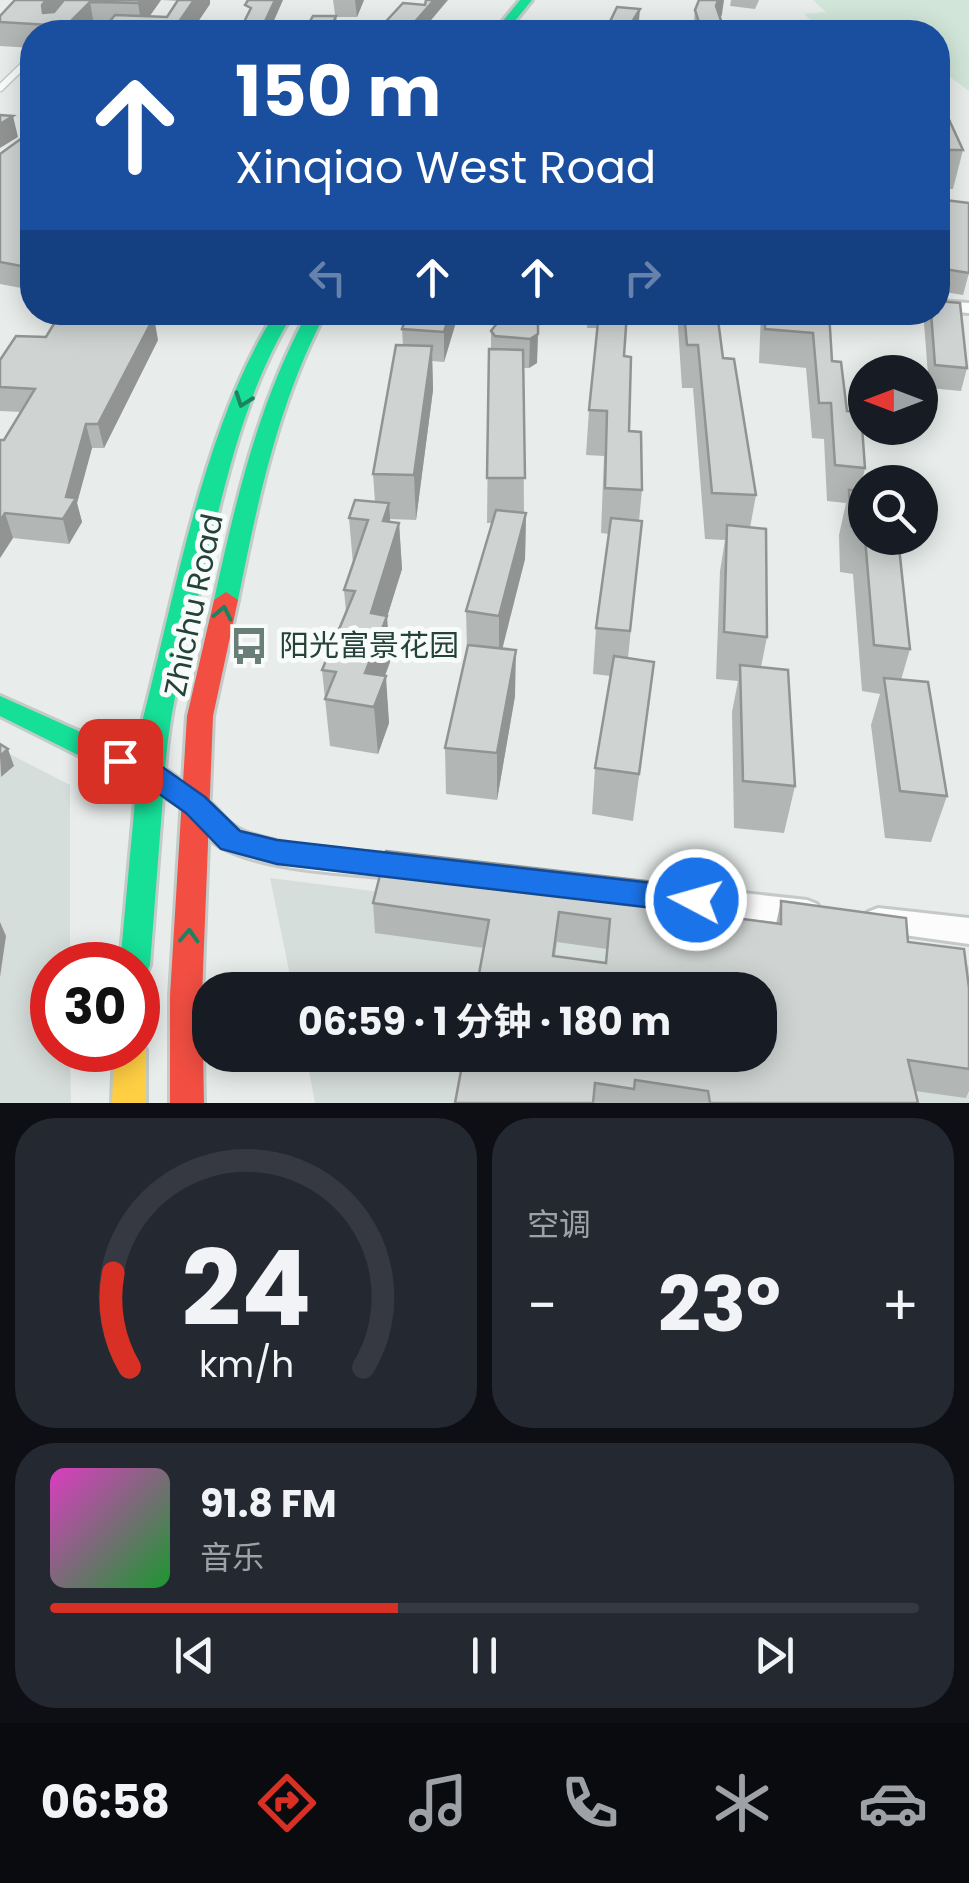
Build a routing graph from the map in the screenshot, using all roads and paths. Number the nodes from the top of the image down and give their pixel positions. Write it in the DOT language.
graph roads {
  1 [pos="526,0"];
  2 [pos="548,0"];
  3 [pos="510,20"];
  4 [pos="532,20"];
  5 [pos="20,69"];
  6 [pos="0,88"];
  7 [pos="277,325"];
  8 [pos="309,325"];
  9 [pos="0,705"];
  10 [pos="151,773"];
  11 [pos="196,805"];
  12 [pos="442,872"];
  13 [pos="637,894"];
  14 [pos="969,931"];
  15 [pos="137,942"];
  16 [pos="130,1072"];
  17 [pos="129,1103"];
  18 [pos="187,1103"];
  1 -- 3 [label="main road"];
  2 -- 4 [label="main road"];
  5 -- 6 [label="lane"];
  7 -- 10 [label="main road, Zhichu Road, one-way"];
  11 -- 8 [label="main road, Zhichu Road, one-way"];
  9 -- 10 [label="main road"];
  10 -- 11 [label="main road"];
  10 -- 15 [label="main road, Zhichu Road"];
  11 -- 12 [label="street"];
  18 -- 11 [label="main road, Zhichu Road, one-way"];
  13 -- 14 [label="street"];
  16 -- 17 [label="main road"];
}
